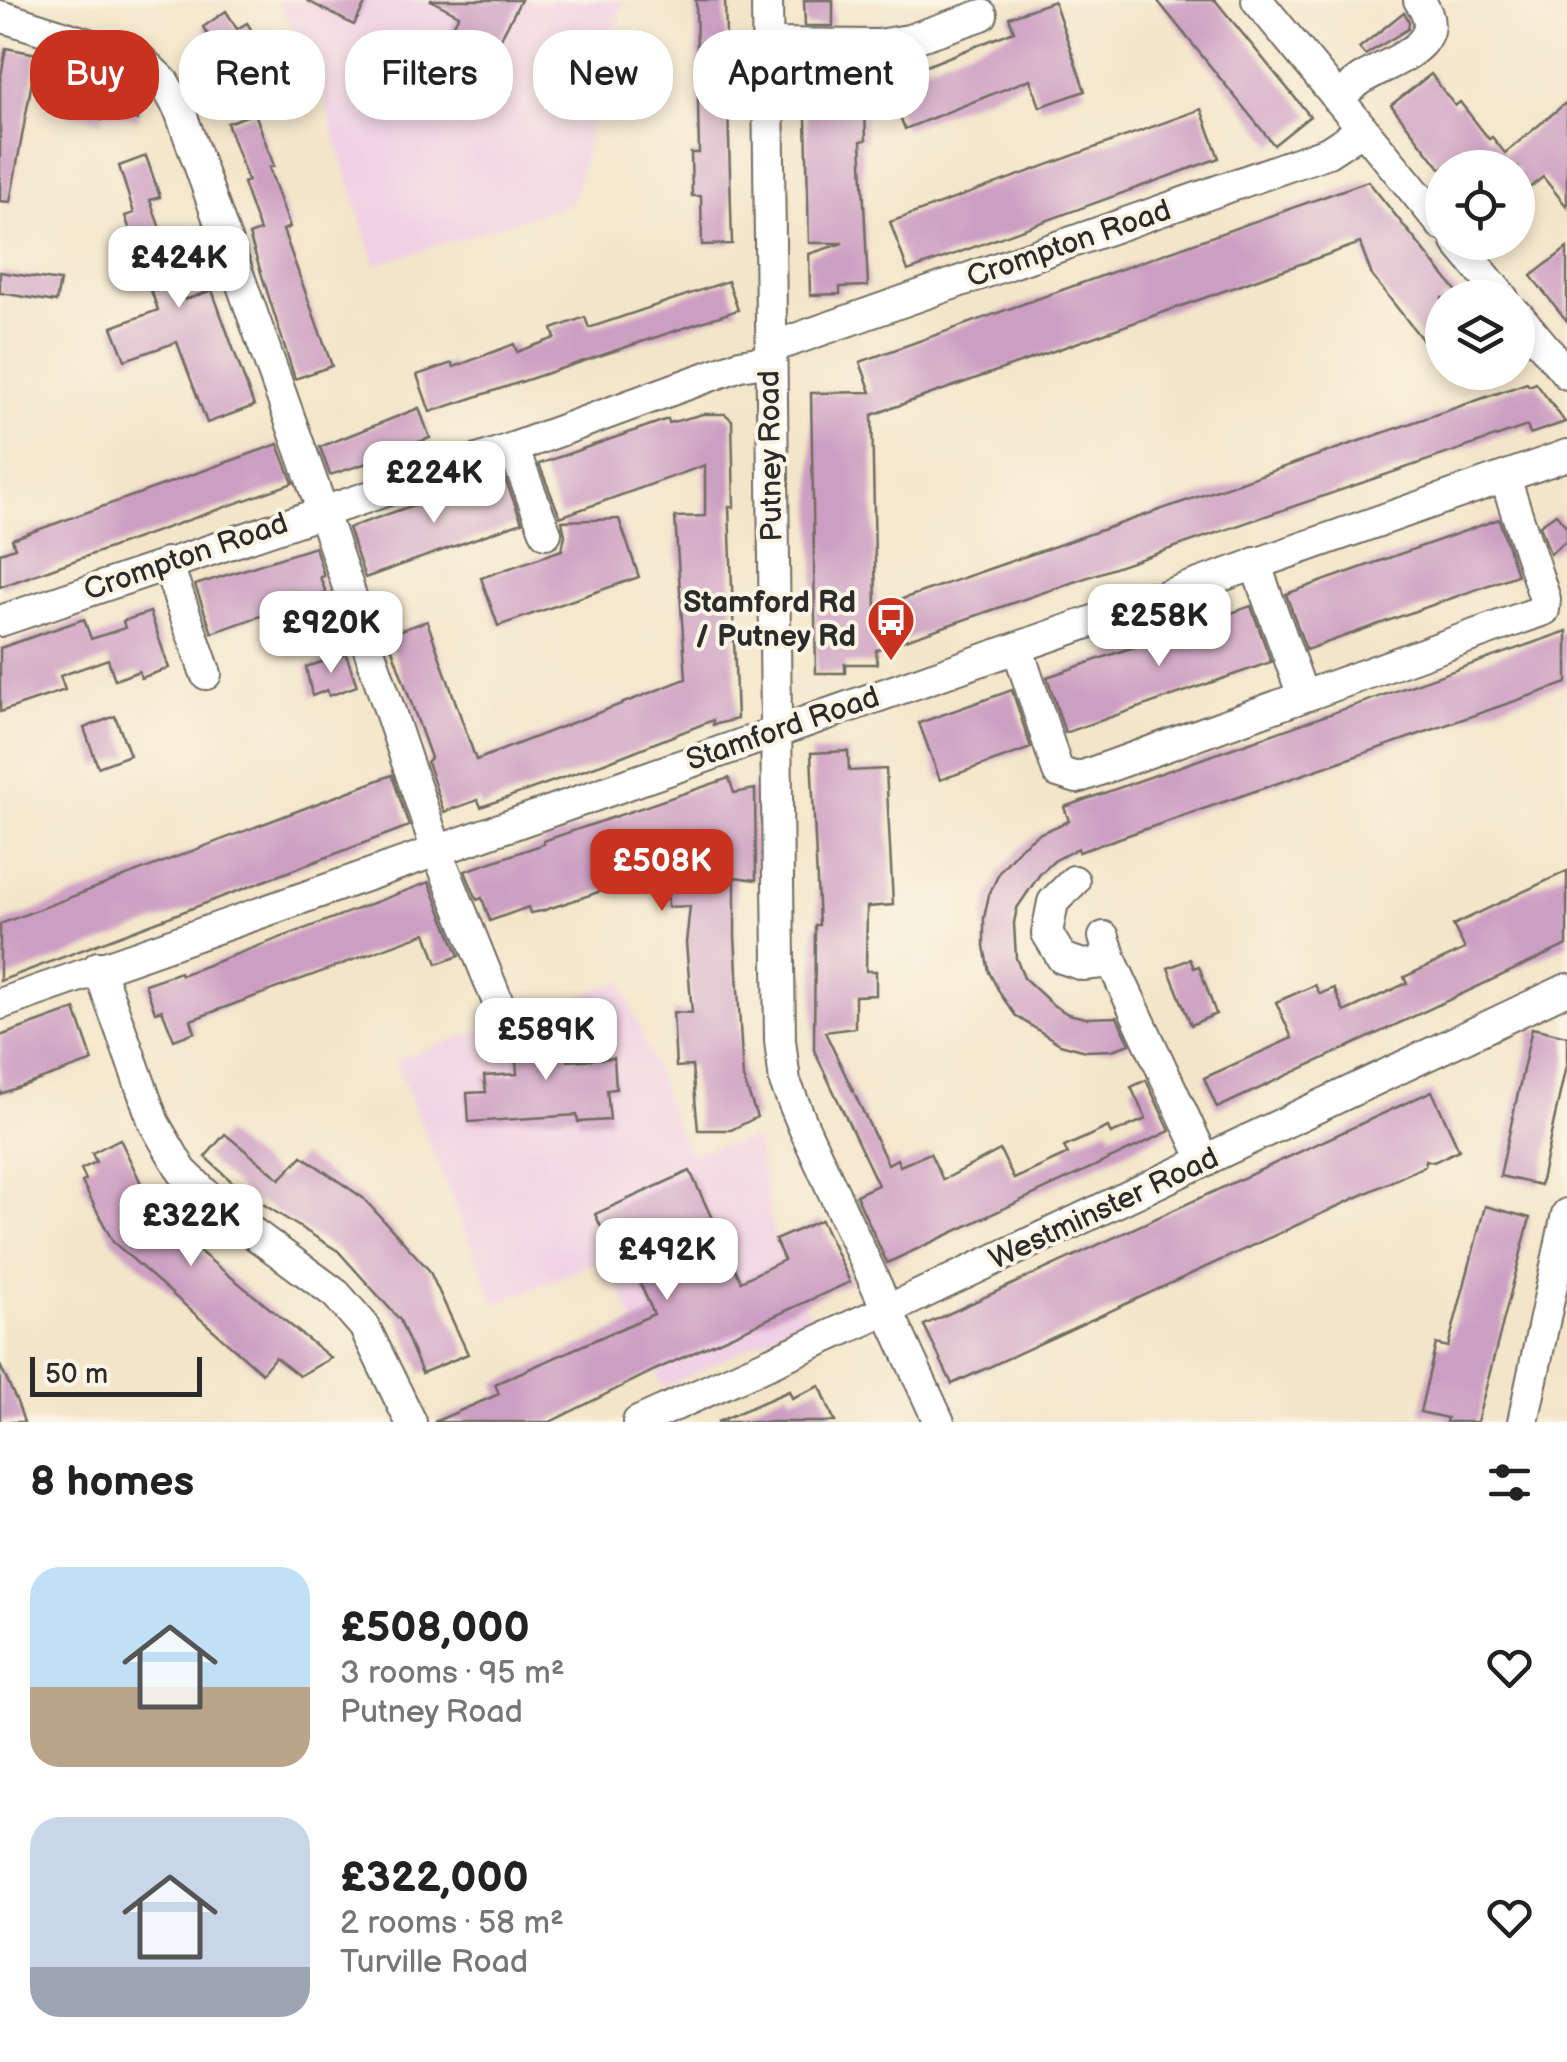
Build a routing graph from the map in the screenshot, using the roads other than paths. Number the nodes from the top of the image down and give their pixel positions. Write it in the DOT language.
graph roads {
  1 [pos="767,0"];
  2 [pos="1256,0"];
  3 [pos="1419,0"];
  4 [pos="982,14"];
  5 [pos="0,16"];
  6 [pos="768,30"];
  7 [pos="929,33"];
  8 [pos="1337,98"];
  9 [pos="768,120"];
  10 [pos="1362,130"];
  11 [pos="1425,205"];
  12 [pos="1472,260"];
  13 [pos="1488,280"];
  14 [pos="1535,335"];
  15 [pos="770,354"];
  16 [pos="1567,374"];
  17 [pos="513,448"];
  18 [pos="1567,455"];
  19 [pos="1505,478"];
  20 [pos="322,510"];
  21 [pos="546,533"];
  22 [pos="167,564"];
  23 [pos="1255,564"];
  24 [pos="0,621"];
  25 [pos="1018,649"];
  26 [pos="206,674"];
  27 [pos="1303,696"];
  28 [pos="775,732"];
  29 [pos="437,851"];
  30 [pos="1074,881"];
  31 [pos="98,968"];
  32 [pos="1567,989"];
  33 [pos="0,1004"];
  34 [pos="503,1015"];
  35 [pos="1205,1162"];
  36 [pos="1567,1214"];
  37 [pos="888,1310"];
  38 [pos="411,1422"];
  39 [pos="638,1422"];
  40 [pos="939,1422"];
  41 [pos="1523,1422"];
  1 -- 6 [label="street, Putney Road"];
  2 -- 8 [label="street"];
  3 -- 8 [label="street"];
  4 -- 7 [label="street"];
  5 -- 20 [label="street"];
  8 -- 10 [label="street"];
  9 -- 15 [label="street, Putney Road"];
  10 -- 11 [label="street"];
  10 -- 15 [label="street, Crompton Road"];
  12 -- 13 [label="street"];
  14 -- 16 [label="street"];
  15 -- 17 [label="street, Crompton Road"];
  15 -- 28 [label="street, Putney Road"];
  17 -- 20 [label="street, Crompton Road"];
  17 -- 21 [label="street"];
  18 -- 19 [label="street, Stamford Road"];
  19 -- 23 [label="street, Stamford Road"];
  19 -- 27 [label="street"];
  20 -- 22 [label="street, Crompton Road"];
  20 -- 29 [label="street"];
  22 -- 24 [label="street, Crompton Road"];
  22 -- 26 [label="street"];
  23 -- 25 [label="street, Stamford Road"];
  23 -- 27 [label="street"];
  25 -- 27 [label="street"];
  25 -- 28 [label="street, Stamford Road"];
  28 -- 29 [label="street, Stamford Road"];
  28 -- 37 [label="street, Putney Road"];
  29 -- 31 [label="street, Stamford Road"];
  29 -- 34 [label="street"];
  30 -- 35 [label="street"];
  31 -- 33 [label="street, Stamford Road"];
  31 -- 38 [label="street"];
  32 -- 35 [label="street, Westminster Road"];
  35 -- 37 [label="street, Westminster Road"];
  36 -- 41 [label="street"];
  37 -- 39 [label="street, Westminster Road"];
  37 -- 40 [label="street, Putney Road"];
}
